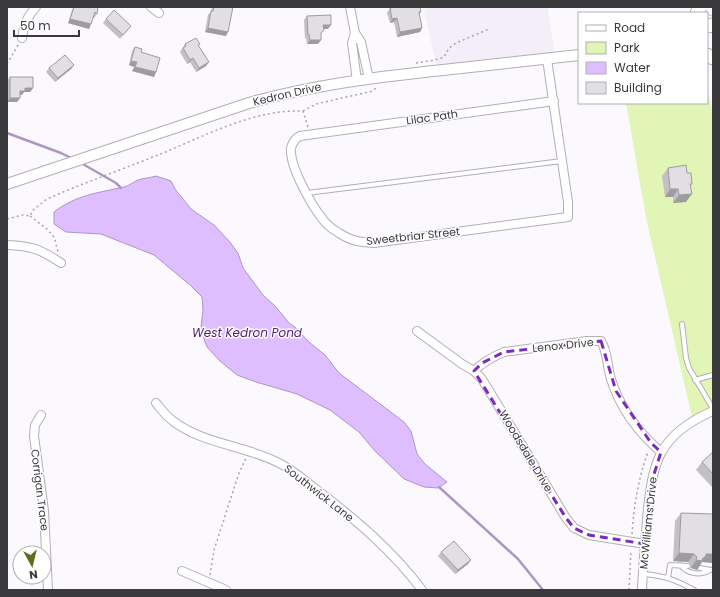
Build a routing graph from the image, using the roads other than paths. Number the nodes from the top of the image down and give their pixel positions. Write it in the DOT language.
graph roads {
  1 [pos="36,7"];
  2 [pos="152,7"];
  3 [pos="350,7"];
  4 [pos="159,13"];
  5 [pos="354,33"];
  6 [pos="22,38"];
  7 [pos="578,55"];
  8 [pos="547,59"];
  9 [pos="373,79"];
  10 [pos="357,81"];
  11 [pos="554,101"];
  12 [pos="310,133"];
  13 [pos="562,161"];
  14 [pos="7,184"];
  15 [pos="306,193"];
  16 [pos="7,244"];
  17 [pos="61,263"];
  18 [pos="682,324"];
  19 [pos="417,331"];
  20 [pos="474,371"];
  21 [pos="713,375"];
  22 [pos="695,380"];
  23 [pos="156,403"];
  24 [pos="713,410"];
  25 [pos="41,415"];
  26 [pos="661,452"];
  27 [pos="645,544"];
  28 [pos="680,566"];
  29 [pos="688,566"];
  30 [pos="700,568"];
  31 [pos="712,570"];
  32 [pos="182,571"];
  33 [pos="643,574"];
  34 [pos="668,578"];
  35 [pos="48,590"];
  36 [pos="226,590"];
  37 [pos="422,590"];
  38 [pos="642,590"];
  39 [pos="694,590"];
  1 -- 6 [label="street"];
  2 -- 4 [label="street"];
  3 -- 5 [label="street"];
  5 -- 9 [label="street"];
  5 -- 10 [label="street"];
  7 -- 8 [label="street, Kedron Drive"];
  8 -- 9 [label="street, Kedron Drive"];
  8 -- 11 [label="street"];
  9 -- 10 [label="street, Kedron Drive"];
  10 -- 14 [label="street, Kedron Drive"];
  11 -- 12 [label="street, Lilac Path"];
  11 -- 13 [label="street"];
  12 -- 15 [label="street, Sweetbriar Street"];
  13 -- 15 [label="lane"];
  13 -- 15 [label="street, Sweetbriar Street"];
  16 -- 17 [label="street"];
  18 -- 22 [label="lane"];
  19 -- 20 [label="street, Woodsdale Drive"];
  20 -- 26 [label="street, Lenox Drive"];
  20 -- 27 [label="street, Woodsdale Drive"];
  21 -- 22 [label="lane"];
  22 -- 24 [label="lane"];
  23 -- 37 [label="street, Southwick Lane"];
  24 -- 26 [label="street, McWilliams Drive"];
  25 -- 35 [label="street, Corrigan Trace"];
  26 -- 27 [label="street, McWilliams Drive"];
  27 -- 33 [label="street, McWilliams Drive"];
  28 -- 29 [label="lane"];
  28 -- 31 [label="lane"];
  28 -- 34 [label="lane"];
  30 -- 31 [label="lane"];
  32 -- 36 [label="street"];
  33 -- 34 [label="lane"];
  33 -- 38 [label="street, McWilliams Drive"];
  34 -- 39 [label="lane"];
}
